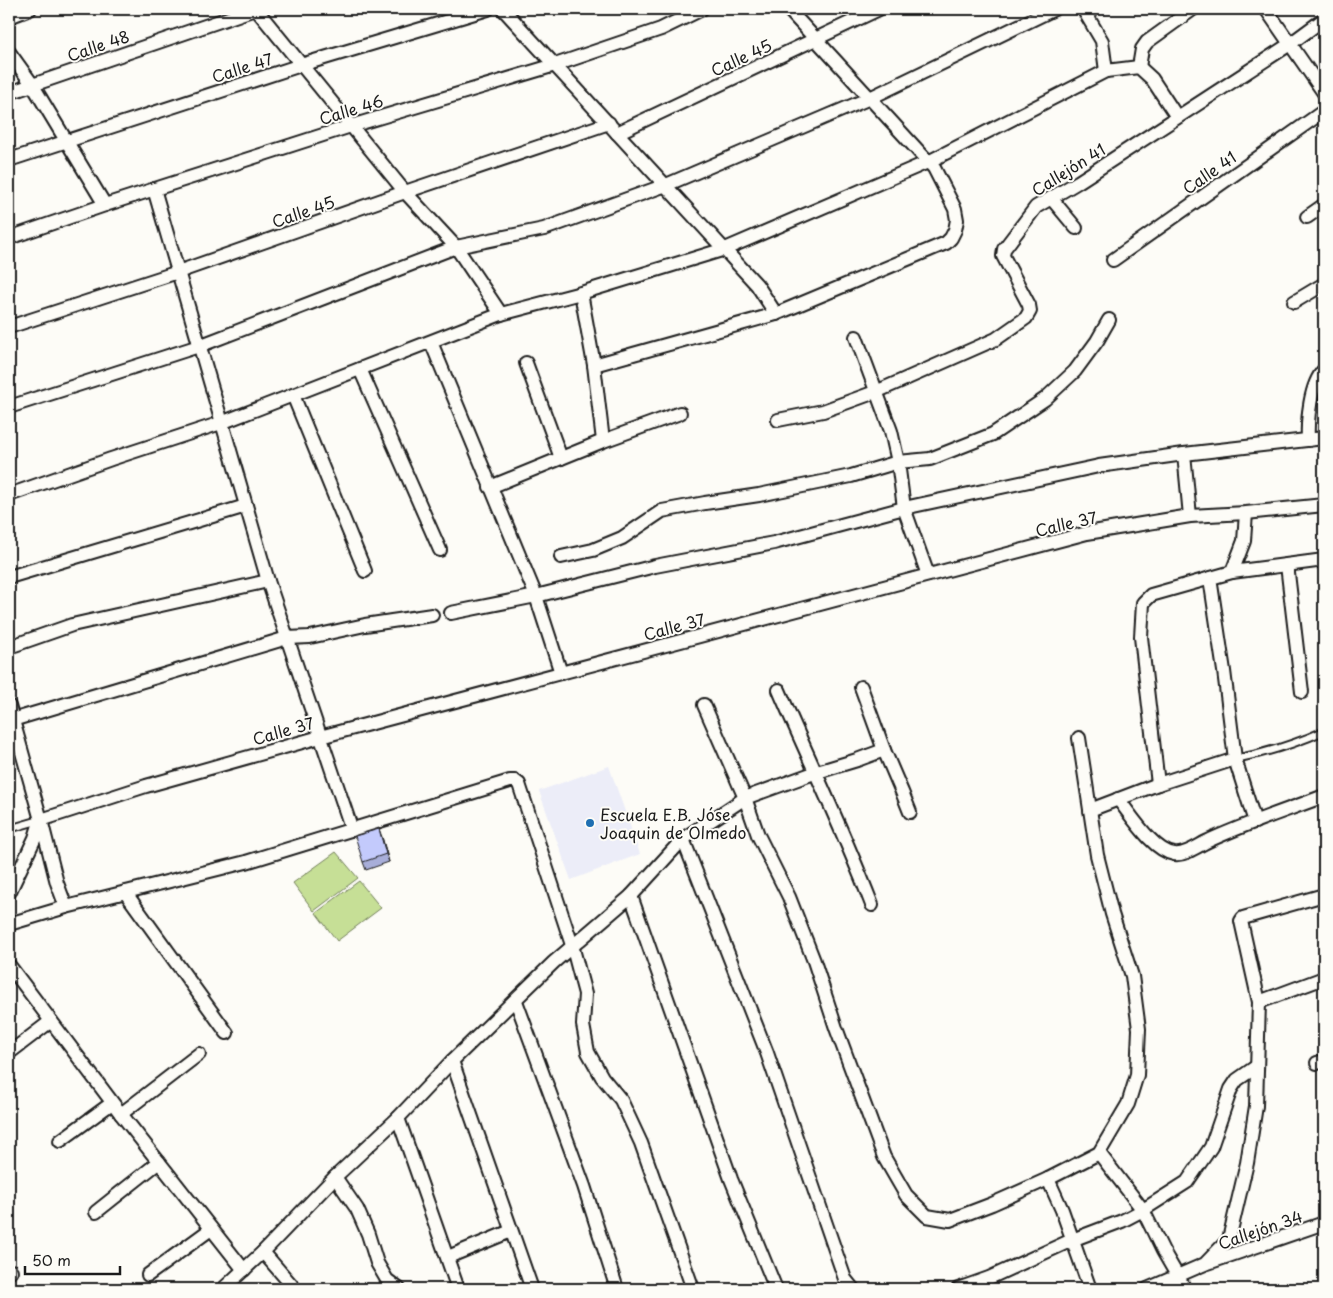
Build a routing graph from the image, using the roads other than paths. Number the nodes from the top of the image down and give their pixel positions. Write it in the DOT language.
graph roads {
  1 [pos="30,9"];
  2 [pos="256,9"];
  3 [pos="488,9"];
  4 [pos="503,9"];
  5 [pos="702,9"];
  6 [pos="788,9"];
  7 [pos="879,9"];
  8 [pos="1054,9"];
  9 [pos="1083,9"];
  10 [pos="1193,9"];
  11 [pos="1266,9"];
  12 [pos="9,17"];
  13 [pos="1324,19"];
  14 [pos="816,39"];
  15 [pos="1290,44"];
  16 [pos="9,52"];
  17 [pos="301,65"];
  18 [pos="555,65"];
  19 [pos="1139,67"];
  20 [pos="1106,71"];
  21 [pos="32,84"];
  22 [pos="9,93"];
  23 [pos="1324,93"];
  24 [pos="870,98"];
  25 [pos="1324,111"];
  26 [pos="1177,117"];
  27 [pos="351,126"];
  28 [pos="613,128"];
  29 [pos="65,141"];
  30 [pos="9,160"];
  31 [pos="928,162"];
  32 [pos="666,186"];
  33 [pos="154,189"];
  34 [pos="405,192"];
  35 [pos="1051,198"];
  36 [pos="105,205"];
  37 [pos="1324,205"];
  38 [pos="1307,217"];
  39 [pos="1076,228"];
  40 [pos="9,238"];
  41 [pos="456,247"];
  42 [pos="725,249"];
  43 [pos="1112,260"];
  44 [pos="178,272"];
  45 [pos="1324,284"];
  46 [pos="581,294"];
  47 [pos="1294,302"];
  48 [pos="500,314"];
  49 [pos="776,314"];
  50 [pos="1108,320"];
  51 [pos="9,327"];
  52 [pos="856,337"];
  53 [pos="431,342"];
  54 [pos="199,346"];
  55 [pos="526,363"];
  56 [pos="594,365"];
  57 [pos="360,369"];
  58 [pos="1324,370"];
  59 [pos="878,391"];
  60 [pos="293,395"];
  61 [pos="9,407"];
  62 [pos="680,413"];
  63 [pos="778,420"];
  64 [pos="221,423"];
  65 [pos="1324,438"];
  66 [pos="1308,440"];
  67 [pos="603,441"];
  68 [pos="1184,454"];
  69 [pos="560,458"];
  70 [pos="898,462"];
  71 [pos="490,487"];
  72 [pos="9,495"];
  73 [pos="1324,505"];
  74 [pos="246,506"];
  75 [pos="904,508"];
  76 [pos="1246,513"];
  77 [pos="1190,516"];
  78 [pos="440,550"];
  79 [pos="561,558"];
  80 [pos="1324,560"];
  81 [pos="1287,565"];
  82 [pos="365,571"];
  83 [pos="1232,572"];
  84 [pos="928,575"];
  85 [pos="9,577"];
  86 [pos="1210,578"];
  87 [pos="268,581"];
  88 [pos="536,596"];
  89 [pos="451,613"];
  90 [pos="432,615"];
  91 [pos="287,638"];
  92 [pos="9,647"];
  93 [pos="561,673"];
  94 [pos="861,687"];
  95 [pos="779,690"];
  96 [pos="1302,692"];
  97 [pos="704,705"];
  98 [pos="9,706"];
  99 [pos="11,721"];
  100 [pos="1324,731"];
  101 [pos="320,737"];
  102 [pos="1079,738"];
  103 [pos="884,750"];
  104 [pos="1235,759"];
  105 [pos="814,773"];
  106 [pos="1158,784"];
  107 [pos="1324,796"];
  108 [pos="744,798"];
  109 [pos="1118,799"];
  110 [pos="1090,810"];
  111 [pos="910,812"];
  112 [pos="41,820"];
  113 [pos="1255,822"];
  114 [pos="9,829"];
  115 [pos="352,830"];
  116 [pos="683,839"];
  117 [pos="125,892"];
  118 [pos="9,893"];
  119 [pos="1324,895"];
  120 [pos="631,896"];
  121 [pos="872,905"];
  122 [pos="66,907"];
  123 [pos="9,924"];
  124 [pos="572,945"];
  125 [pos="9,965"];
  126 [pos="1324,978"];
  127 [pos="516,1001"];
  128 [pos="1259,1002"];
  129 [pos="51,1021"];
  130 [pos="227,1033"];
  131 [pos="9,1054"];
  132 [pos="199,1054"];
  133 [pos="452,1061"];
  134 [pos="1257,1066"];
  135 [pos="112,1103"];
  136 [pos="121,1114"];
  137 [pos="398,1118"];
  138 [pos="60,1141"];
  139 [pos="1098,1153"];
  140 [pos="159,1162"];
  141 [pos="335,1177"];
  142 [pos="1048,1179"];
  143 [pos="1143,1210"];
  144 [pos="96,1212"];
  145 [pos="1324,1224"];
  146 [pos="211,1229"];
  147 [pos="511,1231"];
  148 [pos="1072,1240"];
  149 [pos="263,1252"];
  150 [pos="448,1256"];
  151 [pos="1206,1264"];
  152 [pos="244,1270"];
  153 [pos="1176,1275"];
  154 [pos="148,1276"];
  155 [pos="223,1289"];
  156 [pos="295,1289"];
  157 [pos="400,1289"];
  158 [pos="458,1289"];
  159 [pos="532,1289"];
  160 [pos="617,1289"];
  161 [pos="693,1289"];
  162 [pos="776,1289"];
  163 [pos="853,1289"];
  164 [pos="958,1289"];
  165 [pos="1090,1289"];
  166 [pos="1147,1289"];
  167 [pos="1185,1289"];
  1 -- 12 [label="street"];
  2 -- 17 [label="street"];
  2 -- 21 [label="street, Calle 48"];
  3 -- 17 [label="street, Calle 47"];
  4 -- 18 [label="street"];
  5 -- 18 [label="street, Calle 46"];
  6 -- 14 [label="street"];
  7 -- 14 [label="street, Calle 45"];
  8 -- 24 [label="street"];
  9 -- 20 [label="street"];
  10 -- 19 [label="street"];
  11 -- 15 [label="street"];
  13 -- 15 [label="street, Callejón 41"];
  14 -- 24 [label="street"];
  14 -- 28 [label="street, Calle 45"];
  15 -- 23 [label="street"];
  15 -- 26 [label="street, Callejón 41"];
  16 -- 21 [label="street"];
  17 -- 27 [label="street"];
  17 -- 29 [label="street, Calle 47"];
  18 -- 27 [label="street, Calle 46"];
  18 -- 28 [label="street"];
  19 -- 20 [label="street"];
  19 -- 26 [label="street"];
  20 -- 31 [label="street"];
  21 -- 22 [label="street, Calle 48"];
  21 -- 29 [label="street"];
  24 -- 31 [label="street"];
  24 -- 32 [label="street"];
  25 -- 43 [label="street, Calle 41"];
  26 -- 35 [label="street, Callejón 41"];
  27 -- 33 [label="street, Calle 46"];
  27 -- 34 [label="street"];
  28 -- 32 [label="street"];
  28 -- 34 [label="street, Calle 45"];
  29 -- 30 [label="street, Calle 47"];
  29 -- 36 [label="street"];
  31 -- 42 [label="street"];
  31 -- 49 [label="street"];
  32 -- 41 [label="street"];
  32 -- 42 [label="street"];
  33 -- 36 [label="street, Calle 46"];
  33 -- 44 [label="street"];
  34 -- 41 [label="street"];
  34 -- 44 [label="street, Calle 45"];
  35 -- 39 [label="street"];
  35 -- 59 [label="street, Callejón 41"];
  36 -- 40 [label="street, Calle 46"];
  37 -- 38 [label="street"];
  41 -- 48 [label="street"];
  41 -- 54 [label="street"];
  42 -- 46 [label="street"];
  42 -- 49 [label="street"];
  44 -- 51 [label="street, Calle 45"];
  44 -- 54 [label="street"];
  45 -- 47 [label="street"];
  46 -- 48 [label="street"];
  46 -- 56 [label="street"];
  48 -- 53 [label="street"];
  49 -- 56 [label="street"];
  50 -- 70 [label="street"];
  52 -- 59 [label="street"];
  53 -- 57 [label="street"];
  53 -- 71 [label="street"];
  54 -- 61 [label="street"];
  54 -- 64 [label="street"];
  55 -- 69 [label="street"];
  56 -- 67 [label="street"];
  57 -- 60 [label="street"];
  57 -- 78 [label="street"];
  58 -- 66 [label="street"];
  59 -- 63 [label="street, Callejón 41"];
  59 -- 70 [label="street"];
  60 -- 64 [label="street"];
  60 -- 82 [label="street"];
  62 -- 67 [label="street"];
  64 -- 72 [label="street"];
  64 -- 74 [label="street"];
  65 -- 66 [label="street"];
  66 -- 68 [label="street"];
  67 -- 69 [label="street"];
  68 -- 75 [label="street"];
  68 -- 77 [label="street"];
  69 -- 71 [label="street"];
  70 -- 75 [label="street"];
  70 -- 79 [label="street"];
  71 -- 88 [label="street"];
  73 -- 76 [label="street, Calle 37"];
  74 -- 85 [label="street"];
  74 -- 87 [label="street"];
  75 -- 84 [label="street"];
  75 -- 88 [label="street"];
  76 -- 77 [label="street, Calle 37"];
  76 -- 83 [label="street"];
  77 -- 84 [label="street, Calle 37"];
  80 -- 81 [label="street"];
  81 -- 83 [label="street"];
  81 -- 96 [label="street"];
  83 -- 86 [label="street"];
  84 -- 93 [label="street, Calle 37"];
  86 -- 104 [label="street"];
  86 -- 106 [label="street"];
  87 -- 91 [label="street"];
  87 -- 92 [label="street"];
  88 -- 89 [label="street"];
  88 -- 93 [label="street"];
  90 -- 91 [label="street"];
  91 -- 99 [label="street"];
  91 -- 101 [label="street"];
  93 -- 101 [label="street, Calle 37"];
  94 -- 103 [label="street"];
  95 -- 105 [label="street"];
  97 -- 108 [label="street"];
  98 -- 99 [label="street"];
  99 -- 112 [label="street"];
  100 -- 104 [label="lane"];
  101 -- 112 [label="street, Calle 37"];
  101 -- 115 [label="street"];
  102 -- 110 [label="street"];
  103 -- 105 [label="street"];
  103 -- 111 [label="street"];
  104 -- 106 [label="street"];
  104 -- 113 [label="street"];
  105 -- 108 [label="street"];
  105 -- 121 [label="street"];
  106 -- 109 [label="street"];
  107 -- 113 [label="street"];
  108 -- 116 [label="street"];
  108 -- 142 [label="street"];
  109 -- 110 [label="street"];
  109 -- 113 [label="street"];
  110 -- 139 [label="street"];
  112 -- 114 [label="lane"];
  112 -- 118 [label="street"];
  112 -- 122 [label="street"];
  115 -- 117 [label="street"];
  115 -- 124 [label="street"];
  116 -- 120 [label="street"];
  116 -- 163 [label="street"];
  117 -- 122 [label="street"];
  117 -- 130 [label="street"];
  119 -- 128 [label="street"];
  120 -- 124 [label="street"];
  120 -- 162 [label="street"];
  122 -- 123 [label="street"];
  124 -- 127 [label="street"];
  124 -- 161 [label="street"];
  125 -- 129 [label="street"];
  126 -- 128 [label="street"];
  127 -- 133 [label="street"];
  127 -- 160 [label="street"];
  128 -- 134 [label="street"];
  129 -- 131 [label="street"];
  129 -- 135 [label="street"];
  132 -- 136 [label="street"];
  133 -- 137 [label="street"];
  133 -- 147 [label="street"];
  134 -- 143 [label="street"];
  134 -- 151 [label="street"];
  135 -- 136 [label="street"];
  135 -- 138 [label="street"];
  136 -- 140 [label="street"];
  137 -- 141 [label="street"];
  137 -- 150 [label="street"];
  139 -- 142 [label="street"];
  139 -- 143 [label="street"];
  140 -- 144 [label="street"];
  140 -- 146 [label="street"];
  141 -- 149 [label="street"];
  141 -- 157 [label="street"];
  142 -- 148 [label="street"];
  143 -- 148 [label="street"];
  143 -- 153 [label="street"];
  145 -- 151 [label="street, Callejón 34"];
  146 -- 152 [label="street"];
  146 -- 154 [label="street"];
  147 -- 150 [label="street"];
  147 -- 159 [label="street"];
  148 -- 164 [label="street"];
  148 -- 165 [label="street"];
  149 -- 152 [label="street"];
  149 -- 156 [label="street"];
  150 -- 158 [label="street"];
  151 -- 153 [label="street, Callejón 34"];
  152 -- 155 [label="street"];
  153 -- 166 [label="street, Callejón 34"];
  153 -- 167 [label="street"];
}
